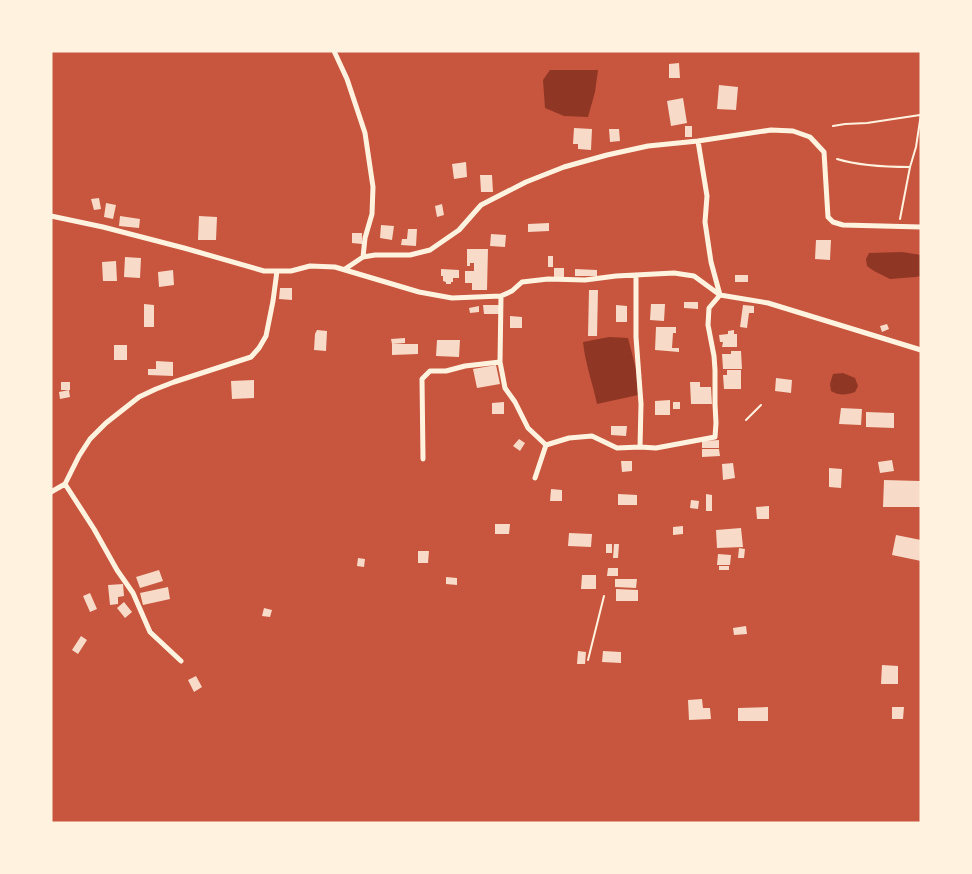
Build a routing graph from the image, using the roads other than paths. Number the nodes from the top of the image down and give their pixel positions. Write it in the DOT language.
graph roads {
  1 [pos="334,51"];
  2 [pos="698,141"];
  3 [pos="51,216"];
  4 [pos="921,227"];
  5 [pos="364,257"];
  6 [pos="345,269"];
  7 [pos="277,271"];
  8 [pos="636,276"];
  9 [pos="720,295"];
  10 [pos="501,296"];
  11 [pos="921,350"];
  12 [pos="500,362"];
  13 [pos="546,445"];
  14 [pos="640,447"];
  15 [pos="423,459"];
  16 [pos="535,478"];
  17 [pos="65,484"];
  18 [pos="51,492"];
  19 [pos="181,661"];
  1 -- 5 [label="street"];
  2 -- 4 [label="street"];
  2 -- 5 [label="street"];
  2 -- 9 [label="street"];
  3 -- 7 [label="street"];
  5 -- 6 [label="street"];
  6 -- 7 [label="street"];
  6 -- 10 [label="street"];
  7 -- 17 [label="street"];
  8 -- 9 [label="street"];
  8 -- 10 [label="street"];
  8 -- 14 [label="street"];
  9 -- 11 [label="street"];
  9 -- 14 [label="street"];
  10 -- 12 [label="street"];
  12 -- 13 [label="street"];
  12 -- 15 [label="street"];
  13 -- 14 [label="street"];
  13 -- 16 [label="street"];
  17 -- 18 [label="street"];
  17 -- 19 [label="street"];
}
